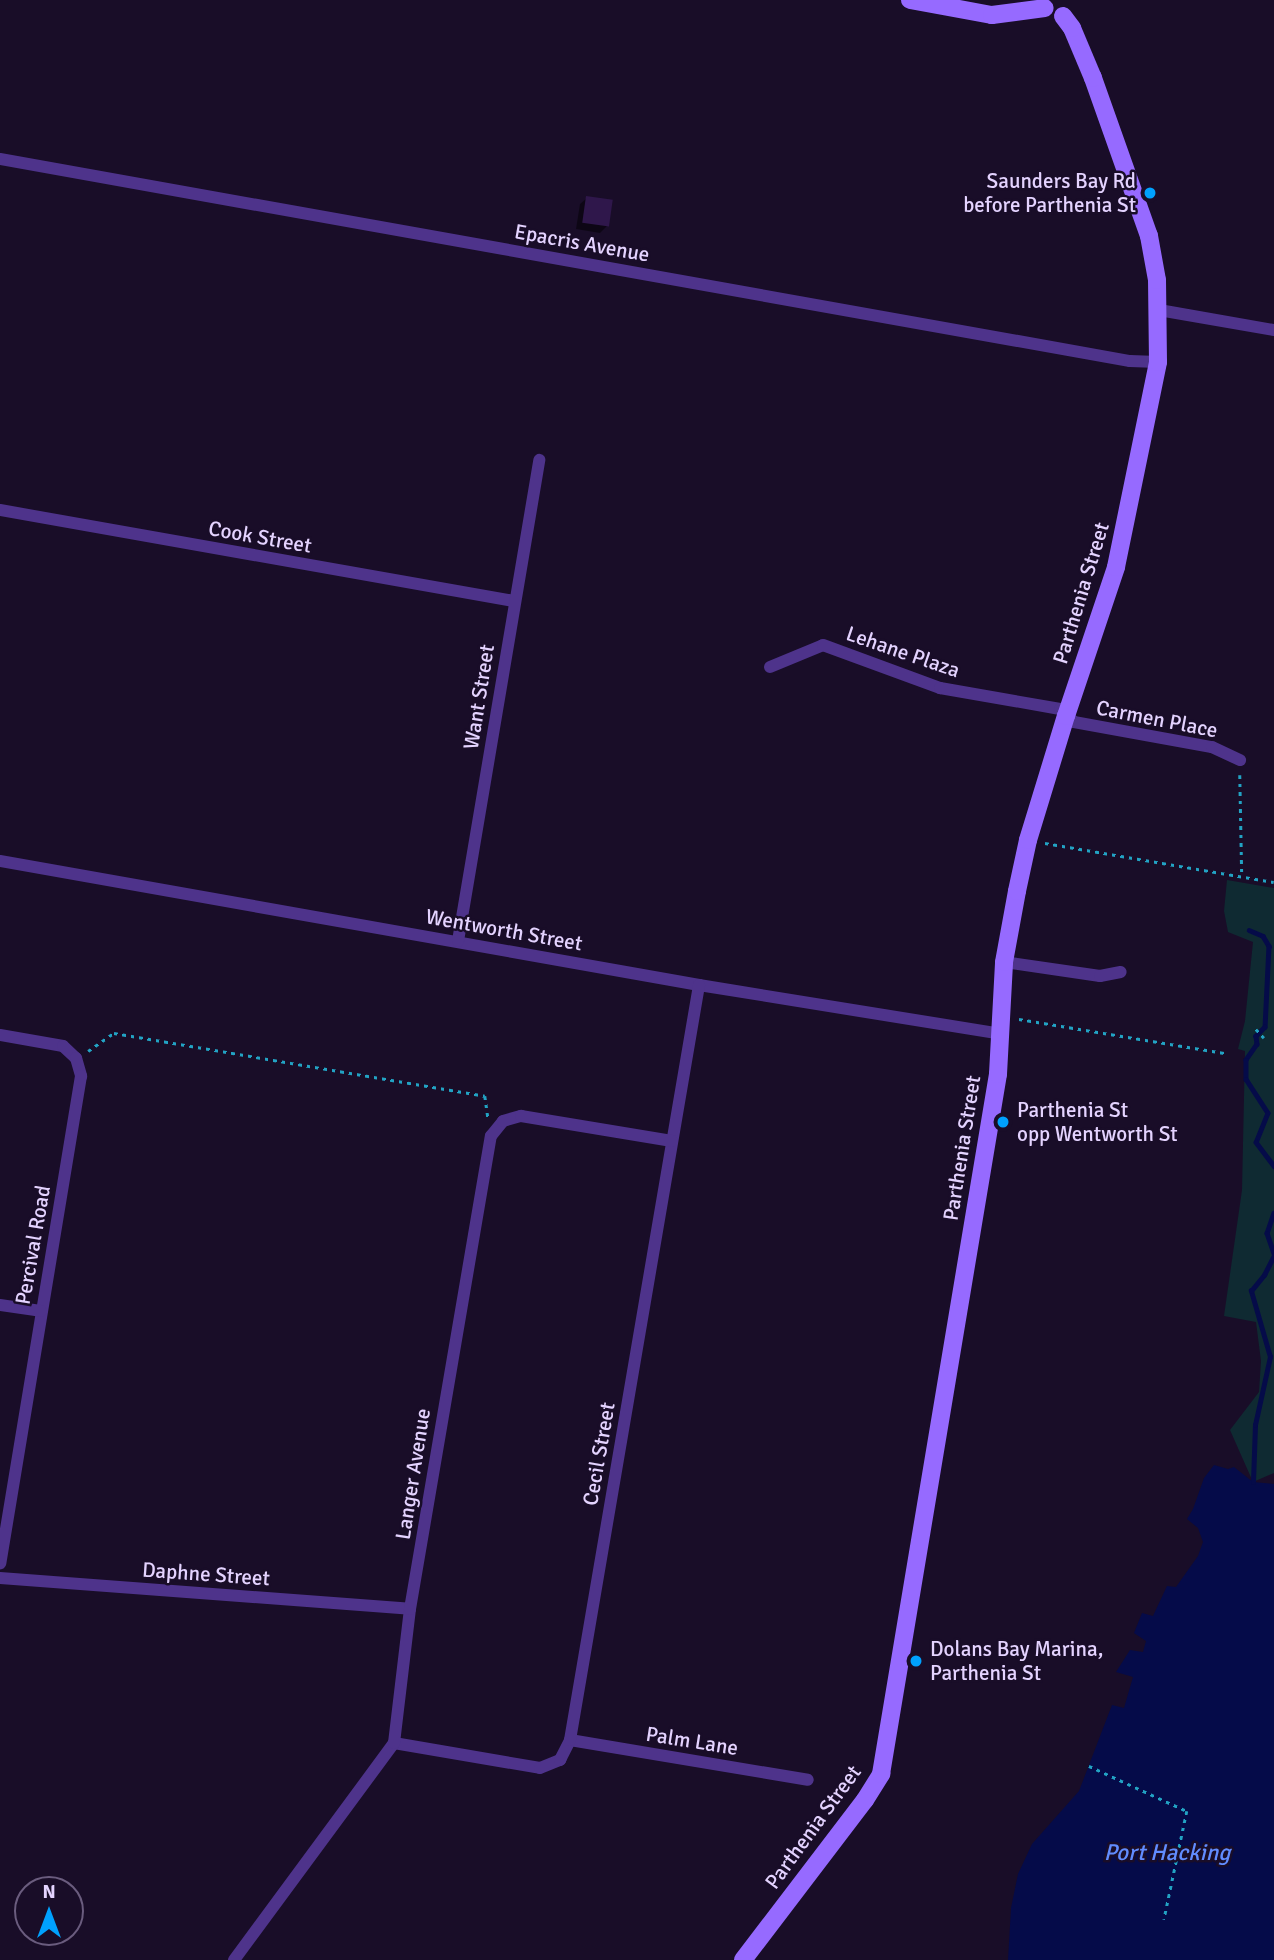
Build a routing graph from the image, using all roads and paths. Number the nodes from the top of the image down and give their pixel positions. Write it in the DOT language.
graph roads {
  1 [pos="909,0"];
  2 [pos="1044,4"];
  3 [pos="1067,8"];
  4 [pos="0,159"];
  5 [pos="1159,310"];
  6 [pos="1274,330"];
  7 [pos="1158,362"];
  8 [pos="540,460"];
  9 [pos="0,510"];
  10 [pos="514,601"];
  11 [pos="771,667"];
  12 [pos="1066,716"];
  13 [pos="1240,760"];
  14 [pos="1028,840"];
  15 [pos="0,861"];
  16 [pos="1242,877"];
  17 [pos="1274,882"];
  18 [pos="458,941"];
  19 [pos="1004,962"];
  20 [pos="1121,972"];
  21 [pos="699,985"];
  22 [pos="1001,1025"];
  23 [pos="1256,1029"];
  24 [pos="0,1035"];
  25 [pos="1264,1038"];
  26 [pos="1224,1053"];
  27 [pos="76,1058"];
  28 [pos="491,1136"];
  29 [pos="672,1141"];
  30 [pos="0,1305"];
  31 [pos="41,1311"];
  32 [pos="0,1563"];
  33 [pos="0,1578"];
  34 [pos="410,1609"];
  35 [pos="570,1740"];
  36 [pos="394,1743"];
  37 [pos="1089,1766"];
  38 [pos="808,1780"];
  39 [pos="1164,1920"];
  40 [pos="234,1960"];
  41 [pos="743,1960"];
  1 -- 2 [label="street"];
  2 -- 3 [label="street"];
  3 -- 5 [label="street, Parthenia Street"];
  4 -- 7 [label="street, Epacris Avenue"];
  5 -- 6 [label="street"];
  5 -- 7 [label="street, Parthenia Street"];
  7 -- 12 [label="street, Parthenia Street"];
  8 -- 10 [label="street, Want Street"];
  9 -- 10 [label="street, Cook Street"];
  10 -- 18 [label="street, Want Street"];
  11 -- 12 [label="street, Lehane Plaza"];
  12 -- 13 [label="street, Carmen Place"];
  12 -- 14 [label="street, Parthenia Street"];
  13 -- 16 [label="path"];
  14 -- 16 [label="path"];
  14 -- 19 [label="street, Parthenia Street"];
  15 -- 18 [label="street, Wentworth Street"];
  16 -- 17 [label="path"];
  18 -- 21 [label="street, Wentworth Street"];
  19 -- 20 [label="street"];
  19 -- 22 [label="street, Parthenia Street"];
  21 -- 22 [label="street, Wentworth Street"];
  21 -- 29 [label="street, Cecil Street"];
  22 -- 26 [label="path"];
  22 -- 41 [label="street, Parthenia Street"];
  23 -- 25 [label="path"];
  24 -- 27 [label="street"];
  27 -- 28 [label="path"];
  27 -- 31 [label="street, Percival Road"];
  28 -- 29 [label="street"];
  28 -- 34 [label="street, Langer Avenue"];
  29 -- 35 [label="street, Cecil Street"];
  30 -- 31 [label="street"];
  31 -- 32 [label="street, Percival Road"];
  33 -- 34 [label="street, Daphne Street"];
  34 -- 36 [label="street, Langer Avenue"];
  35 -- 36 [label="street"];
  35 -- 38 [label="street, Palm Lane"];
  36 -- 40 [label="street, Langer Avenue"];
  37 -- 39 [label="path"];
}
